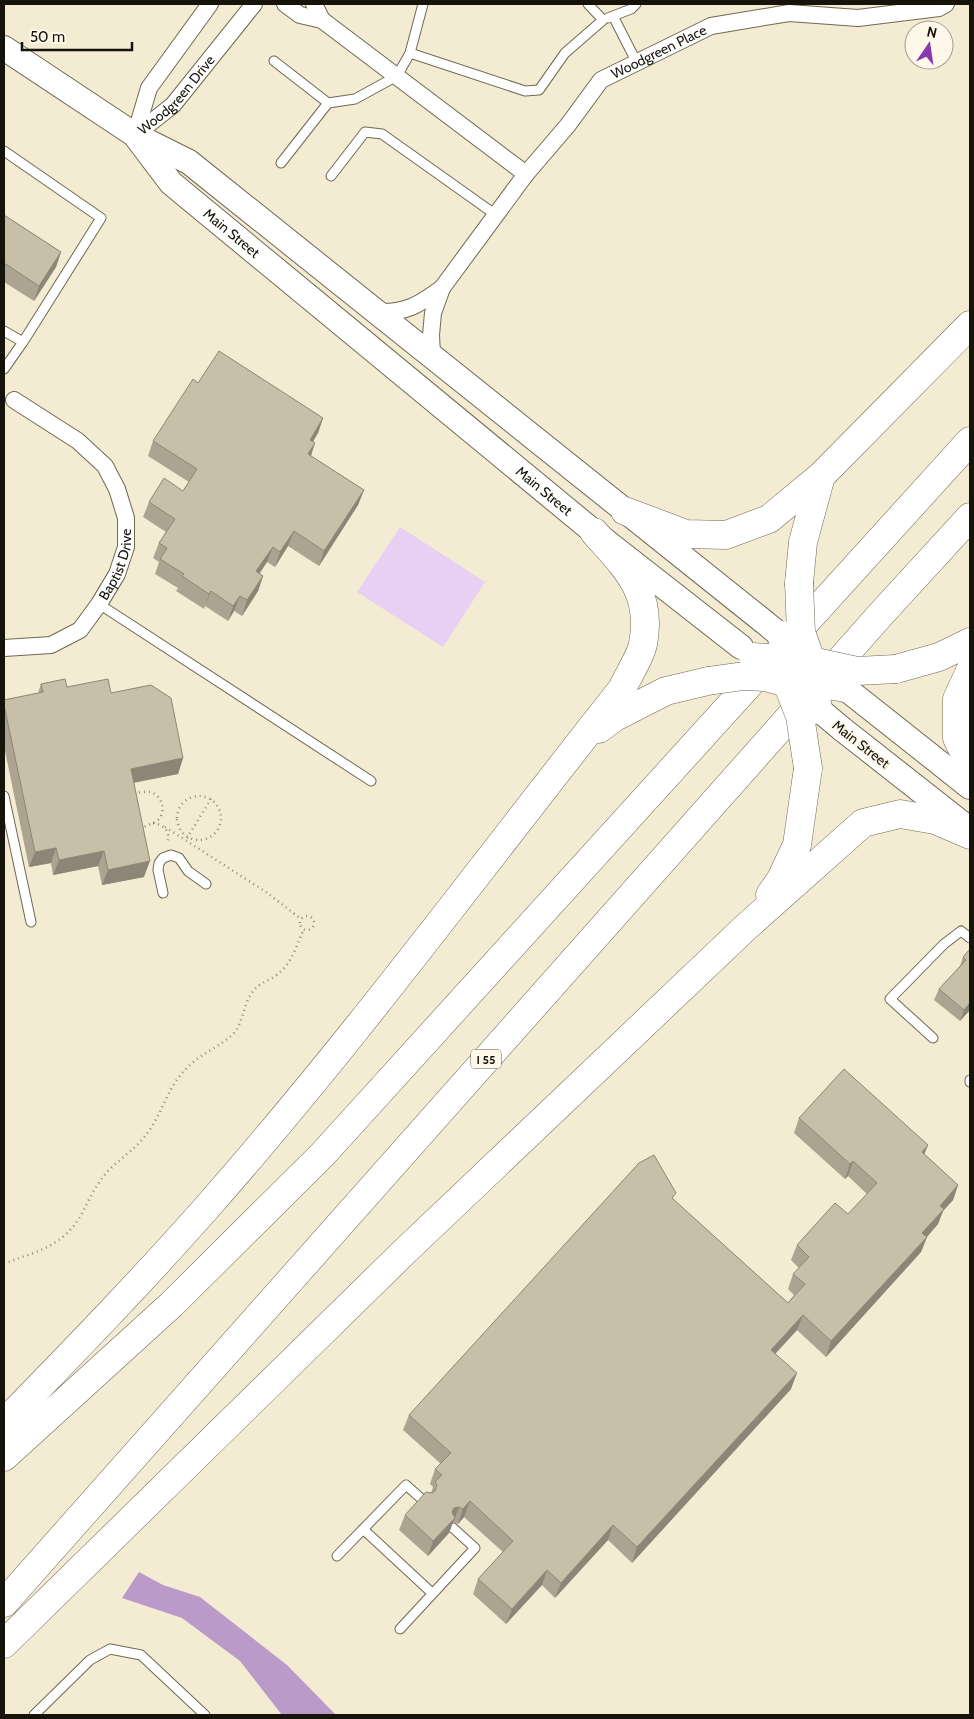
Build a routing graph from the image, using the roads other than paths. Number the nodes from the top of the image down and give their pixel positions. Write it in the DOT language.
graph roads {
  1 [pos="210,4"];
  2 [pos="254,4"];
  3 [pos="285,4"];
  4 [pos="314,4"];
  5 [pos="423,4"];
  6 [pos="588,4"];
  7 [pos="636,4"];
  8 [pos="946,4"];
  9 [pos="613,16"];
  10 [pos="322,20"];
  11 [pos="603,20"];
  12 [pos="4,48"];
  13 [pos="410,53"];
  14 [pos="274,61"];
  15 [pos="637,63"];
  16 [pos="397,76"];
  17 [pos="328,103"];
  18 [pos="135,135"];
  19 [pos="4,151"];
  20 [pos="281,163"];
  21 [pos="526,174"];
  22 [pos="331,176"];
  23 [pos="496,216"];
  24 [pos="442,288"];
  25 [pos="378,312"];
  26 [pos="970,325"];
  27 [pos="4,331"];
  28 [pos="23,342"];
  29 [pos="432,355"];
  30 [pos="4,369"];
  31 [pos="9,397"];
  32 [pos="970,441"];
  33 [pos="821,476"];
  34 [pos="625,511"];
  35 [pos="970,517"];
  36 [pos="594,532"];
  37 [pos="99,604"];
  38 [pos="970,642"];
  39 [pos="4,648"];
  40 [pos="747,652"];
  41 [pos="790,657"];
  42 [pos="970,671"];
  43 [pos="855,695"];
  44 [pos="818,710"];
  45 [pos="578,744"];
  46 [pos="970,765"];
  47 [pos="371,781"];
  48 [pos="970,787"];
  49 [pos="4,796"];
  50 [pos="970,830"];
  51 [pos="970,836"];
  52 [pos="206,884"];
  53 [pos="162,893"];
  54 [pos="31,922"];
  55 [pos="745,928"];
  56 [pos="970,938"];
  57 [pos="933,1038"];
  58 [pos="4,1423"];
  59 [pos="4,1457"];
  60 [pos="425,1502"];
  61 [pos="453,1528"];
  62 [pos="363,1530"];
  63 [pos="338,1556"];
  64 [pos="432,1594"];
  65 [pos="4,1603"];
  66 [pos="400,1629"];
  67 [pos="4,1644"];
  68 [pos="34,1715"];
  69 [pos="205,1715"];
  1 -- 18 [label="street, Woodgreen Drive"];
  2 -- 18 [label="street, Woodgreen Drive"];
  3 -- 10 [label="street"];
  4 -- 10 [label="street"];
  5 -- 13 [label="lane"];
  6 -- 11 [label="lane"];
  7 -- 9 [label="lane"];
  8 -- 15 [label="street, Woodgreen Place"];
  9 -- 11 [label="lane"];
  9 -- 15 [label="lane"];
  10 -- 16 [label="street"];
  11 -- 13 [label="lane"];
  12 -- 18 [label="main road, Main Street"];
  13 -- 16 [label="lane"];
  14 -- 17 [label="lane"];
  15 -- 21 [label="street, Woodgreen Place"];
  16 -- 17 [label="lane"];
  16 -- 21 [label="street"];
  17 -- 20 [label="lane"];
  18 -- 25 [label="main road, Main Street"];
  18 -- 36 [label="main road, Main Street"];
  19 -- 28 [label="lane"];
  21 -- 23 [label="street, Woodgreen Place"];
  22 -- 23 [label="lane"];
  23 -- 24 [label="street, Woodgreen Place"];
  24 -- 25 [label="street, Woodgreen Place"];
  24 -- 29 [label="street, Woodgreen Place"];
  25 -- 29 [label="main road, Main Street"];
  26 -- 33 [label="highway"];
  27 -- 28 [label="lane"];
  28 -- 30 [label="lane"];
  29 -- 34 [label="main road, Main Street"];
  31 -- 37 [label="street, Baptist Drive"];
  32 -- 59 [label="highway"];
  33 -- 34 [label="highway"];
  33 -- 41 [label="highway, bridge"];
  34 -- 41 [label="main road, Main Street"];
  35 -- 65 [label="highway, I 55"];
  36 -- 40 [label="main road, Main Street"];
  36 -- 45 [label="highway"];
  37 -- 39 [label="street, Baptist Drive"];
  37 -- 47 [label="lane"];
  38 -- 41 [label="highway, bridge"];
  40 -- 41 [label="highway, bridge"];
  41 -- 43 [label="highway, bridge"];
  41 -- 44 [label="highway, bridge"];
  41 -- 45 [label="highway, bridge"];
  41 -- 55 [label="highway, bridge"];
  42 -- 46 [label="highway"];
  43 -- 48 [label="main road"];
  44 -- 50 [label="main road, Main Street, bridge"];
  45 -- 58 [label="highway"];
  49 -- 54 [label="lane"];
  51 -- 55 [label="highway"];
  52 -- 53 [label="lane"];
  55 -- 67 [label="highway"];
  56 -- 57 [label="lane"];
  60 -- 62 [label="lane"];
  61 -- 64 [label="lane"];
  62 -- 63 [label="lane"];
  62 -- 64 [label="lane"];
  64 -- 66 [label="lane"];
  68 -- 69 [label="lane"];
}
